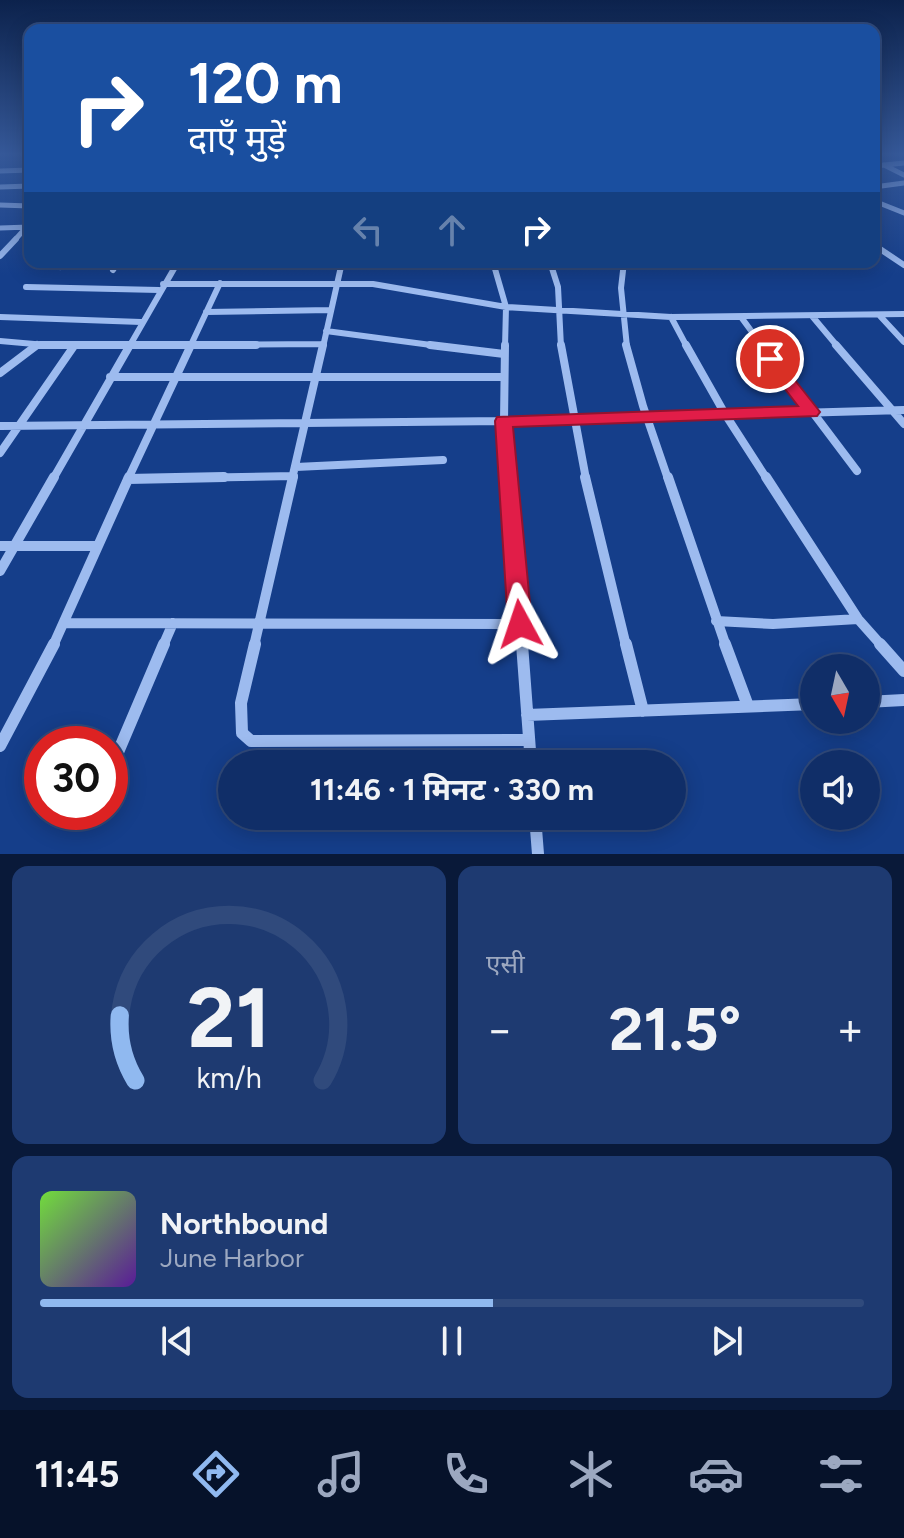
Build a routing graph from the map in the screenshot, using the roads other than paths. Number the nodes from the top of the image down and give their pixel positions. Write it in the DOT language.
graph roads {
  1 [pos="880,203"];
  2 [pos="0,205"];
  3 [pos="24,206"];
  4 [pos="904,213"];
  5 [pos="24,226"];
  6 [pos="0,228"];
  7 [pos="24,231"];
  8 [pos="880,249"];
  9 [pos="0,256"];
  10 [pos="904,265"];
  11 [pos="174,268"];
  12 [pos="282,268"];
  13 [pos="341,268"];
  14 [pos="495,268"];
  15 [pos="552,268"];
  16 [pos="624,268"];
  17 [pos="220,283"];
  18 [pos="276,283"];
  19 [pos="338,283"];
  20 [pos="26,287"];
  21 [pos="161,287"];
  22 [pos="506,307"];
  23 [pos="331,310"];
  24 [pos="561,311"];
  25 [pos="206,312"];
  26 [pos="904,314"];
  27 [pos="623,315"];
  28 [pos="812,316"];
  29 [pos="880,316"];
  30 [pos="0,317"];
  31 [pos="671,317"];
  32 [pos="741,317"];
  33 [pos="141,322"];
  34 [pos="326,331"];
  35 [pos="0,341"];
  36 [pos="904,342"];
  37 [pos="323,344"];
  38 [pos="37,345"];
  39 [pos="128,345"];
  40 [pos="191,345"];
  41 [pos="74,346"];
  42 [pos="504,354"];
  43 [pos="0,373"];
  44 [pos="315,376"];
  45 [pos="110,377"];
  46 [pos="175,377"];
  47 [pos="503,377"];
  48 [pos="892,410"];
  49 [pos="904,410"];
  50 [pos="811,412"];
  51 [pos="725,414"];
  52 [pos="648,417"];
  53 [pos="574,419"];
  54 [pos="504,421"];
  55 [pos="154,422"];
  56 [pos="306,422"];
  57 [pos="83,424"];
  58 [pos="904,424"];
  59 [pos="19,425"];
  60 [pos="0,426"];
  61 [pos="0,453"];
  62 [pos="443,460"];
  63 [pos="857,471"];
  64 [pos="295,472"];
  65 [pos="128,479"];
  66 [pos="0,546"];
  67 [pos="15,546"];
  68 [pos="97,546"];
  69 [pos="0,571"];
  70 [pos="858,619"];
  71 [pos="716,621"];
  72 [pos="65,623"];
  73 [pos="173,623"];
  74 [pos="260,623"];
  75 [pos="520,624"];
  76 [pos="904,671"];
  77 [pos="904,700"];
  78 [pos="880,701"];
  79 [pos="800,704"];
  80 [pos="748,706"];
  81 [pos="643,711"];
  82 [pos="527,715"];
  83 [pos="128,729"];
  84 [pos="529,740"];
  85 [pos="0,746"];
  86 [pos="530,750"];
  87 [pos="536,830"];
  88 [pos="538,854"];
  1 -- 4 [label="street"];
  2 -- 3 [label="street"];
  5 -- 6 [label="street"];
  7 -- 9 [label="street"];
  8 -- 10 [label="street"];
  11 -- 21 [label="street"];
  12 -- 18 [label="street"];
  13 -- 19 [label="street"];
  14 -- 22 [label="street"];
  15 -- 24 [label="street"];
  16 -- 27 [label="street"];
  17 -- 18 [label="street"];
  17 -- 21 [label="street"];
  17 -- 25 [label="street"];
  18 -- 19 [label="street"];
  19 -- 22 [label="street"];
  19 -- 23 [label="street"];
  20 -- 21 [label="street"];
  21 -- 33 [label="street"];
  22 -- 24 [label="street"];
  22 -- 42 [label="street"];
  23 -- 25 [label="street"];
  23 -- 34 [label="street"];
  24 -- 27 [label="street"];
  24 -- 53 [label="street"];
  25 -- 40 [label="street"];
  26 -- 29 [label="street"];
  27 -- 31 [label="street"];
  27 -- 52 [label="street"];
  28 -- 29 [label="street"];
  28 -- 32 [label="street"];
  28 -- 48 [label="street"];
  29 -- 36 [label="street"];
  30 -- 33 [label="street"];
  31 -- 32 [label="street"];
  31 -- 51 [label="street"];
  32 -- 50 [label="street"];
  33 -- 39 [label="street"];
  34 -- 37 [label="street"];
  34 -- 42 [label="street"];
  35 -- 38 [label="street"];
  37 -- 40 [label="street"];
  37 -- 44 [label="street"];
  38 -- 41 [label="street"];
  38 -- 43 [label="street"];
  39 -- 40 [label="street"];
  39 -- 41 [label="street"];
  39 -- 45 [label="street"];
  40 -- 46 [label="street"];
  41 -- 59 [label="street"];
  42 -- 47 [label="street"];
  44 -- 46 [label="street"];
  44 -- 47 [label="street"];
  44 -- 56 [label="street"];
  45 -- 46 [label="street"];
  45 -- 57 [label="street"];
  46 -- 55 [label="street"];
  47 -- 54 [label="street"];
  48 -- 49 [label="street"];
  48 -- 50 [label="street"];
  48 -- 58 [label="street"];
  50 -- 51 [label="street"];
  50 -- 63 [label="street"];
  51 -- 52 [label="street"];
  51 -- 70 [label="street"];
  52 -- 53 [label="street"];
  52 -- 71 [label="street"];
  53 -- 54 [label="street"];
  53 -- 81 [label="street"];
  54 -- 56 [label="street"];
  54 -- 75 [label="street"];
  55 -- 56 [label="street"];
  55 -- 57 [label="street"];
  55 -- 65 [label="street"];
  56 -- 64 [label="street"];
  57 -- 59 [label="street"];
  57 -- 67 [label="street"];
  59 -- 60 [label="street"];
  59 -- 61 [label="street"];
  62 -- 64 [label="street"];
  64 -- 65 [label="street"];
  64 -- 74 [label="street"];
  65 -- 68 [label="street"];
  66 -- 67 [label="street"];
  67 -- 68 [label="street"];
  67 -- 69 [label="street"];
  68 -- 72 [label="street"];
  70 -- 71 [label="street"];
  70 -- 76 [label="street"];
  71 -- 80 [label="street"];
  72 -- 73 [label="street"];
  72 -- 85 [label="street"];
  73 -- 74 [label="street"];
  73 -- 83 [label="street"];
  74 -- 75 [label="street"];
  74 -- 84 [label="street"];
  75 -- 82 [label="street"];
  77 -- 78 [label="street"];
  79 -- 80 [label="street"];
  80 -- 81 [label="street"];
  81 -- 82 [label="street"];
  82 -- 84 [label="street"];
  84 -- 86 [label="street"];
  87 -- 88 [label="street"];
}
